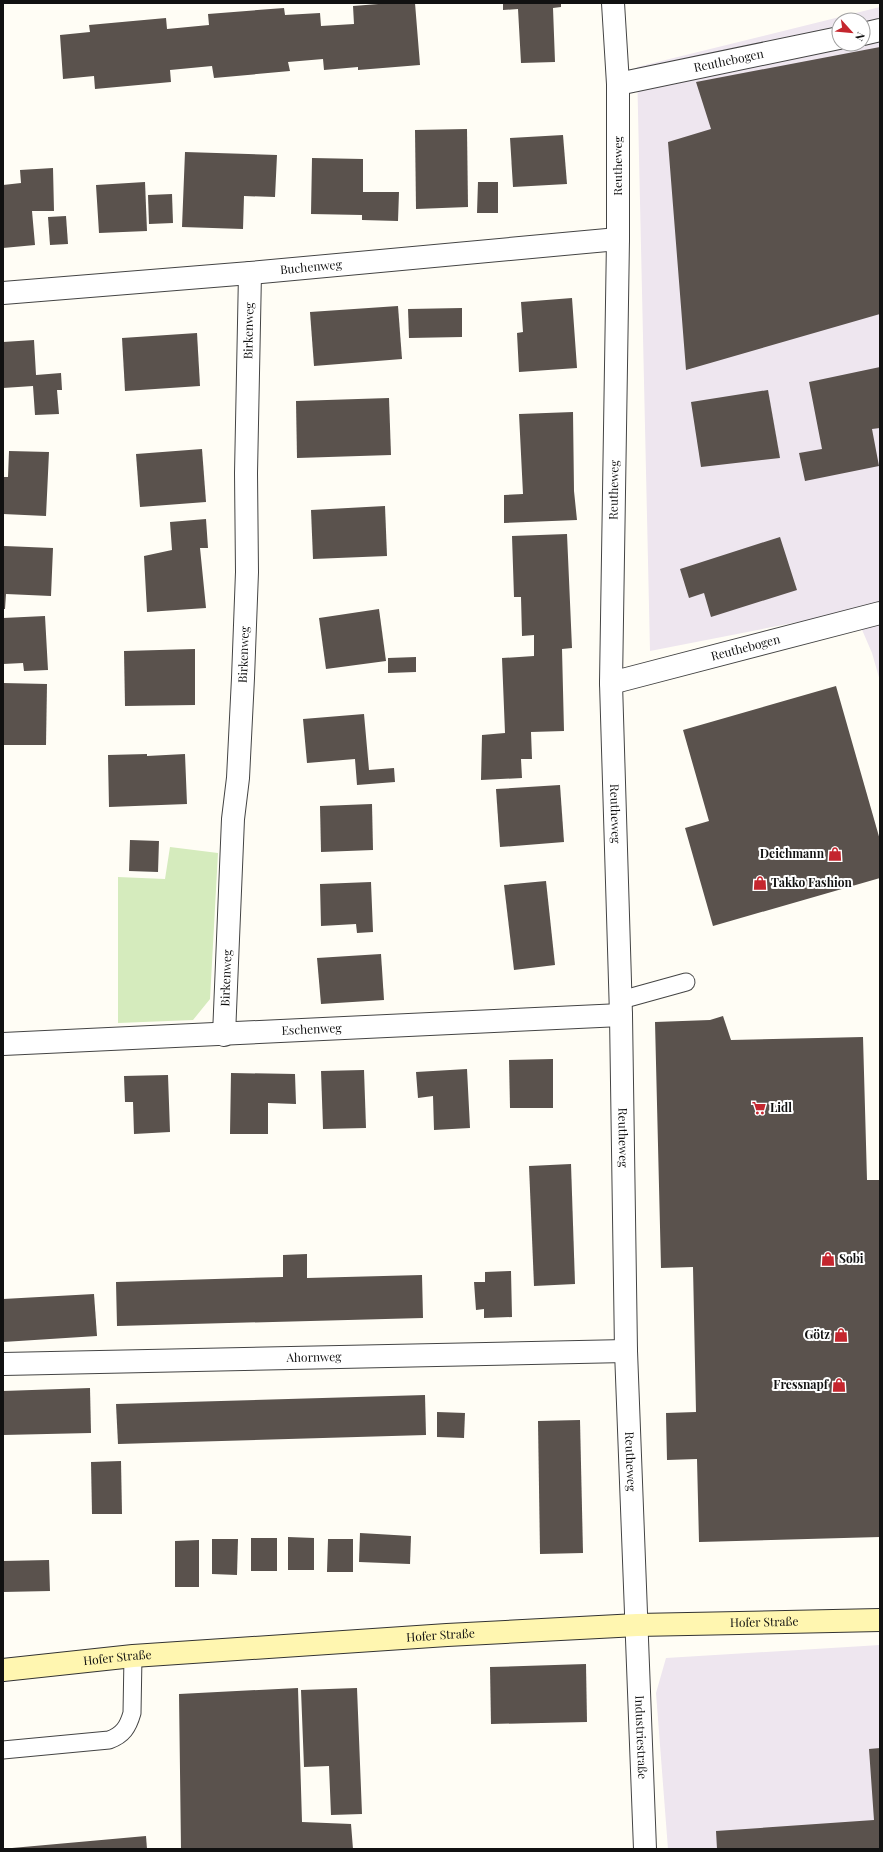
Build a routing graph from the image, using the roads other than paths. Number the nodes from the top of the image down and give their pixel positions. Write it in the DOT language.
graph roads {
  1 [pos="613,3"];
  2 [pos="831,40"];
  3 [pos="618,84"];
  4 [pos="618,239"];
  5 [pos="250,273"];
  6 [pos="3,293"];
  7 [pos="880,613"];
  8 [pos="611,683"];
  9 [pos="686,982"];
  10 [pos="621,1008"];
  11 [pos="224,1035"];
  12 [pos="3,1044"];
  13 [pos="626,1351"];
  14 [pos="3,1364"];
  15 [pos="880,1620"];
  16 [pos="637,1625"];
  17 [pos="134,1656"];
  18 [pos="3,1670"];
  19 [pos="3,1750"];
  20 [pos="646,1849"];
  1 -- 3 [label="street, Reutheweg"];
  2 -- 3 [label="street, Reuthebogen"];
  3 -- 4 [label="street, Reutheweg"];
  4 -- 5 [label="street, Buchenweg"];
  4 -- 8 [label="street, Reutheweg"];
  5 -- 6 [label="street, Buchenweg"];
  5 -- 11 [label="street, Birkenweg"];
  7 -- 8 [label="street, Reuthebogen"];
  8 -- 10 [label="street, Reutheweg"];
  9 -- 10 [label="lane"];
  10 -- 11 [label="street, Eschenweg"];
  10 -- 13 [label="street, Reutheweg"];
  11 -- 12 [label="street, Eschenweg"];
  13 -- 14 [label="street, Ahornweg"];
  13 -- 16 [label="street, Reutheweg"];
  15 -- 16 [label="street, Hofer Straße"];
  16 -- 17 [label="street, Hofer Straße"];
  16 -- 20 [label="street, Industriestraße"];
  17 -- 18 [label="street, Hofer Straße"];
  17 -- 19 [label="lane"];
}
